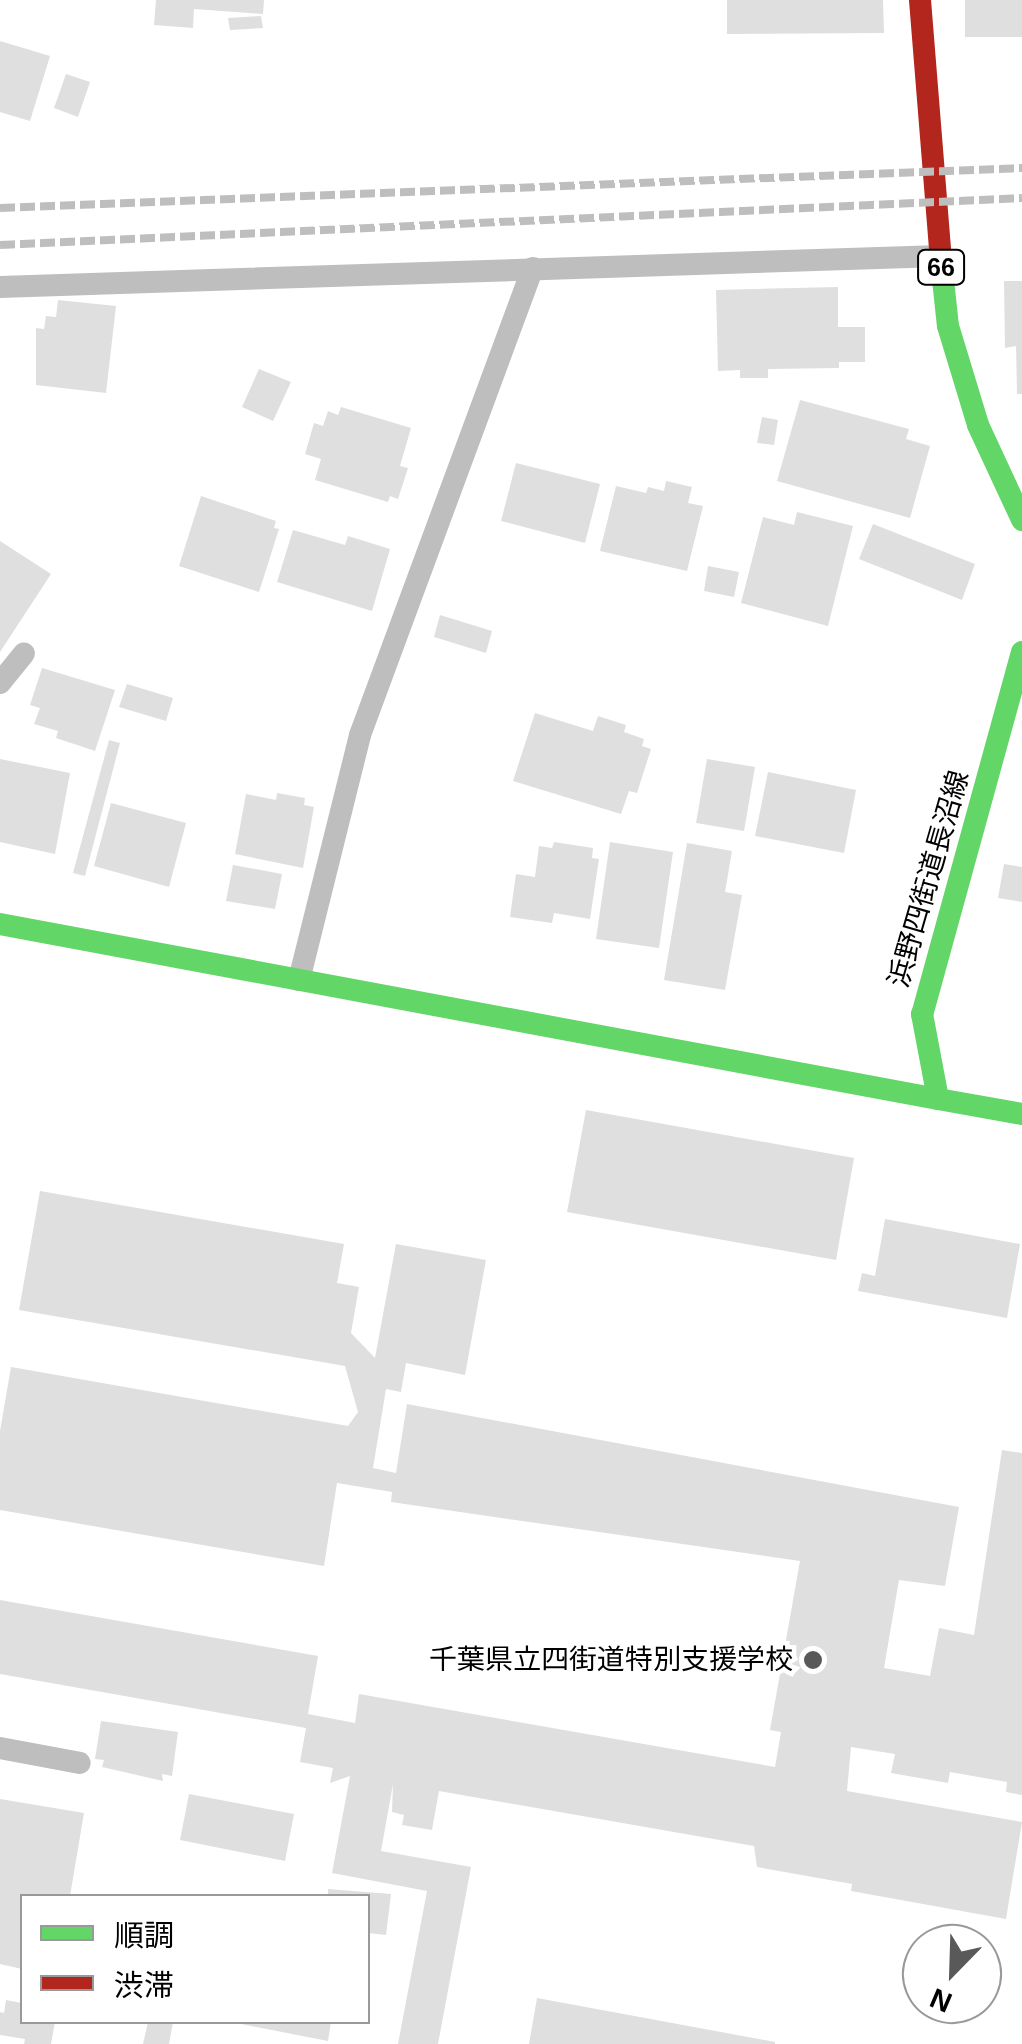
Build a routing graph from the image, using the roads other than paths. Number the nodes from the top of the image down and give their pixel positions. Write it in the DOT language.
graph roads {
  1 [pos="920,0"];
  2 [pos="940,256"];
  3 [pos="533,268"];
  4 [pos="0,287"];
  5 [pos="1022,520"];
  6 [pos="1022,652"];
  7 [pos="24,653"];
  8 [pos="0,683"];
  9 [pos="0,924"];
  10 [pos="299,980"];
  11 [pos="938,1100"];
  12 [pos="1022,1114"];
  13 [pos="0,1748"];
  14 [pos="80,1763"];
  1 -- 2 [label="main road, 66"];
  2 -- 3 [label="lane"];
  2 -- 5 [label="main road, 66"];
  3 -- 4 [label="lane"];
  3 -- 10 [label="lane"];
  6 -- 11 [label="main road, 浜野四街道長沼線"];
  7 -- 8 [label="lane"];
  9 -- 10 [label="main road"];
  10 -- 11 [label="main road"];
  11 -- 12 [label="main road"];
  13 -- 14 [label="lane"];
}
